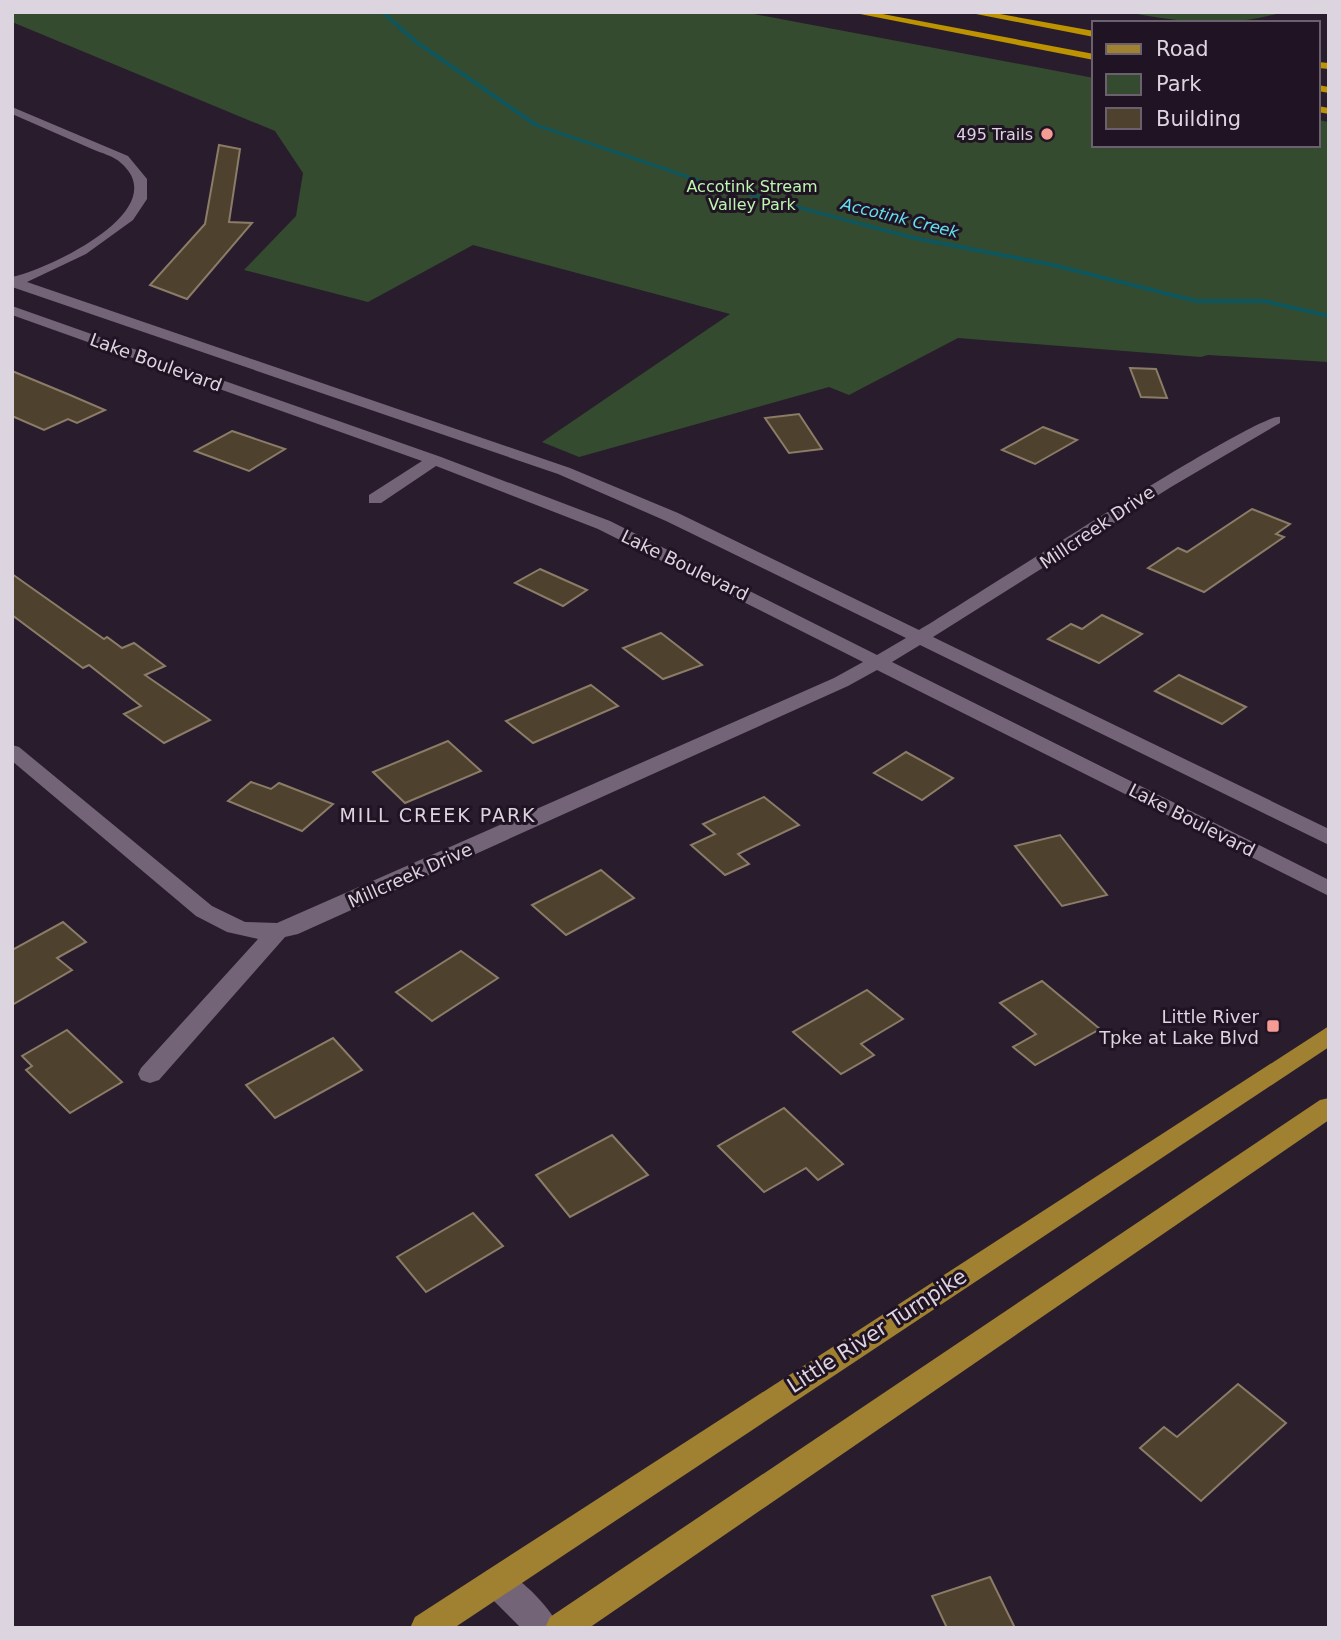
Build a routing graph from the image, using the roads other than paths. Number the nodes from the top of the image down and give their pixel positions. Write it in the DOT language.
graph roads {
  1 [pos="855,12"];
  2 [pos="900,12"];
  3 [pos="971,12"];
  4 [pos="1020,12"];
  5 [pos="1092,25"];
  6 [pos="925,26"];
  7 [pos="1092,34"];
  8 [pos="1092,47"];
  9 [pos="1092,57"];
  10 [pos="1092,65"];
  11 [pos="12,110"];
  12 [pos="13,282"];
  13 [pos="12,310"];
  14 [pos="148,328"];
  15 [pos="110,346"];
  16 [pos="1275,420"];
  17 [pos="435,460"];
  18 [pos="375,499"];
  19 [pos="922,639"];
  20 [pos="879,662"];
  21 [pos="12,751"];
  22 [pos="1329,838"];
  23 [pos="1329,889"];
  24 [pos="278,931"];
  25 [pos="1329,1035"];
  26 [pos="150,1074"];
  27 [pos="1329,1107"];
  28 [pos="497,1582"];
  29 [pos="426,1628"];
  30 [pos="543,1628"];
  31 [pos="561,1628"];
  1 -- 6 [label="highway"];
  2 -- 8 [label="highway"];
  3 -- 7 [label="highway"];
  4 -- 5 [label="highway"];
  6 -- 9 [label="highway"];
  6 -- 10 [label="highway"];
  11 -- 12 [label="street"];
  12 -- 14 [label="street, Lake Boulevard"];
  13 -- 15 [label="street, Lake Boulevard"];
  14 -- 15 [label="street"];
  14 -- 19 [label="street, Lake Boulevard"];
  15 -- 17 [label="street, Lake Boulevard"];
  16 -- 19 [label="street, Millcreek Drive"];
  17 -- 18 [label="street"];
  17 -- 20 [label="street, Lake Boulevard"];
  19 -- 20 [label="street, Millcreek Drive"];
  19 -- 22 [label="street, Lake Boulevard"];
  20 -- 23 [label="street, Lake Boulevard"];
  20 -- 24 [label="street, Millcreek Drive"];
  21 -- 24 [label="street, Millcreek Drive"];
  24 -- 26 [label="street"];
  25 -- 28 [label="main road, Little River Turnpike"];
  27 -- 31 [label="main road"];
  28 -- 29 [label="main road, Little River Turnpike"];
  28 -- 30 [label="street"];
}
